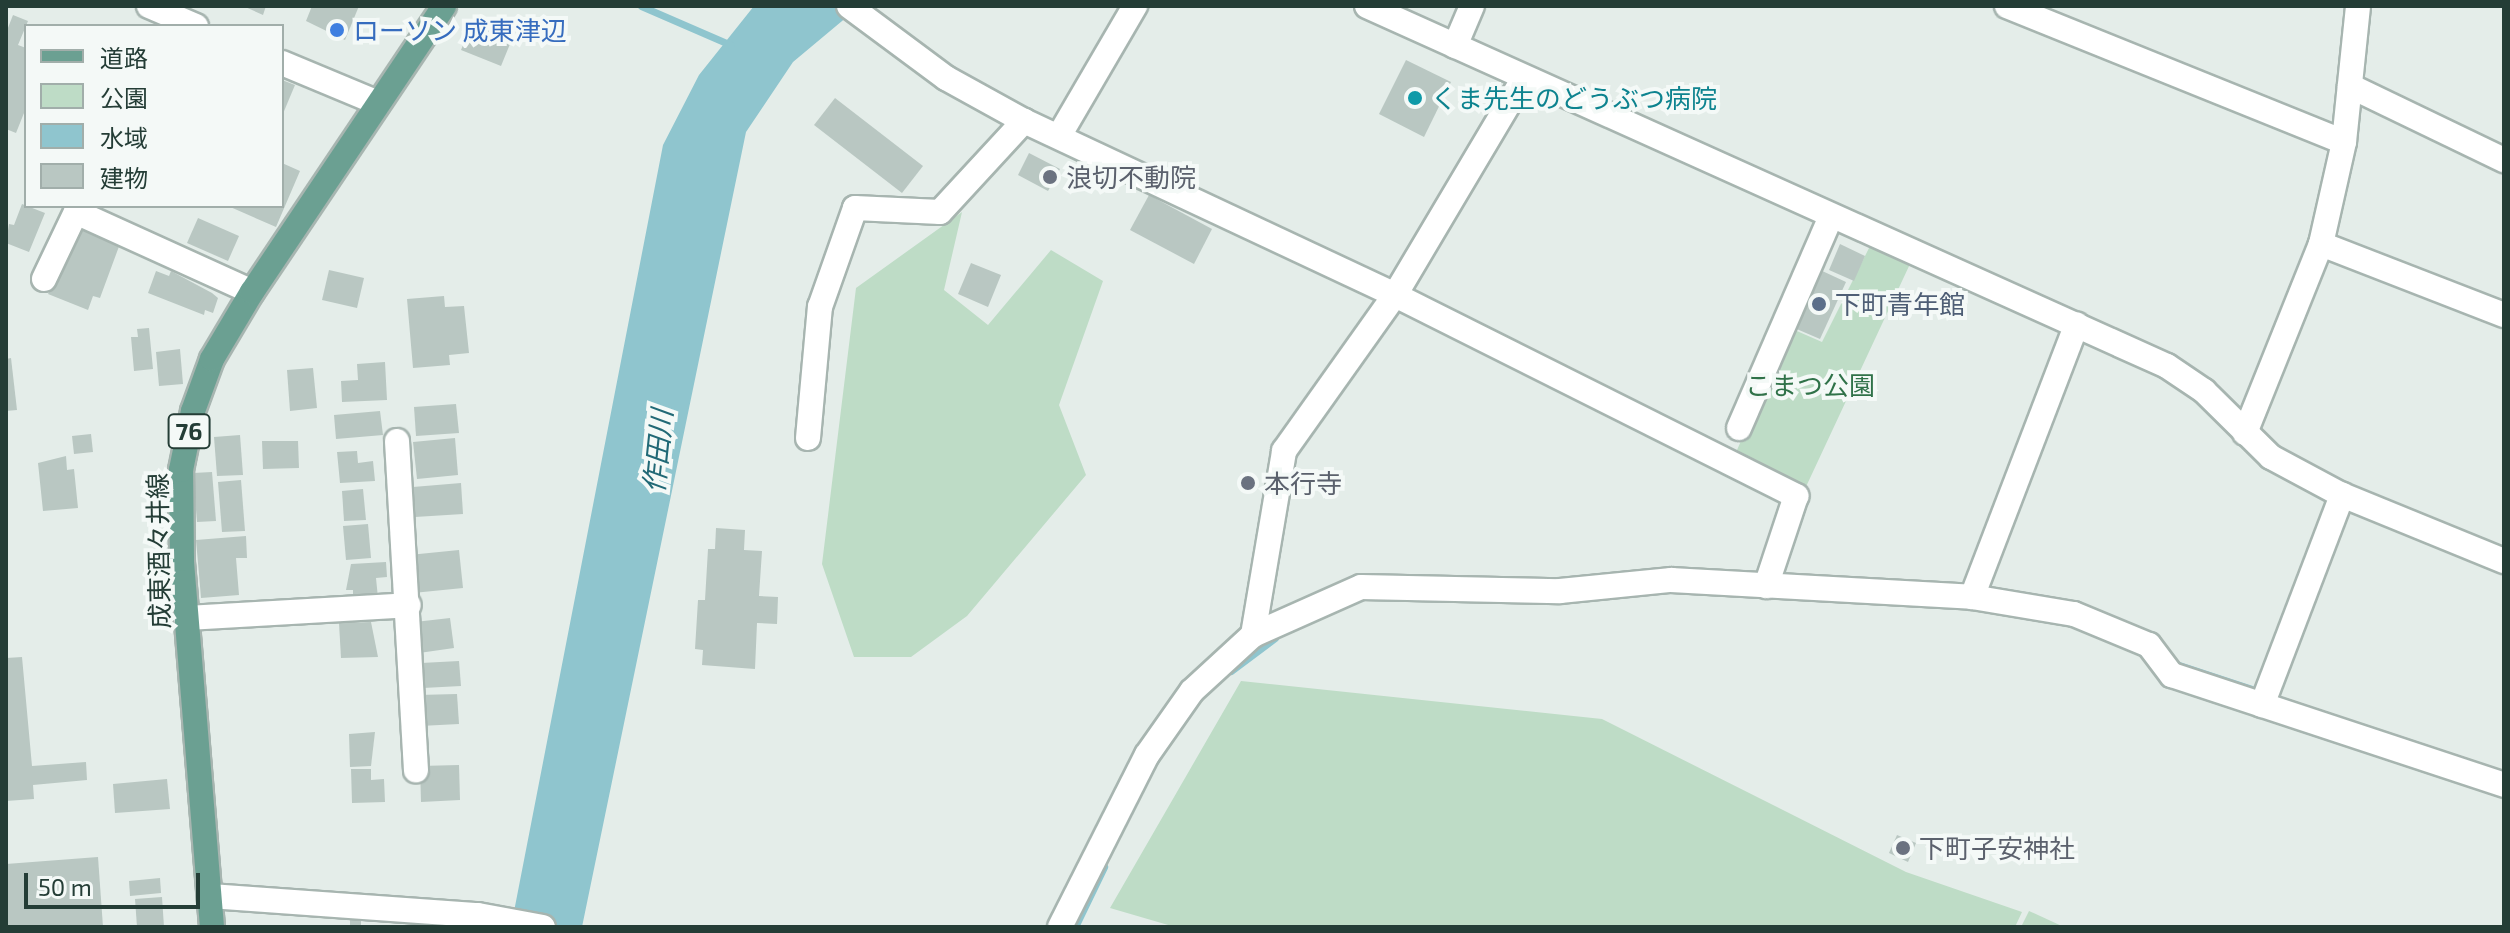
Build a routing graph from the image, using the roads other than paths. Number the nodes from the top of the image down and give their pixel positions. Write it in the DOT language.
graph roads {
  1 [pos="149,6"];
  2 [pos="444,6"];
  3 [pos="849,6"];
  4 [pos="1135,6"];
  5 [pos="1367,6"];
  6 [pos="1472,6"];
  7 [pos="2007,6"];
  8 [pos="2358,6"];
  9 [pos="191,24"];
  10 [pos="1455,46"];
  11 [pos="284,64"];
  12 [pos="1524,78"];
  13 [pos="2350,86"];
  14 [pos="378,103"];
  15 [pos="1024,121"];
  16 [pos="1059,136"];
  17 [pos="2344,142"];
  18 [pos="2504,160"];
  19 [pos="1831,216"];
  20 [pos="2321,244"];
  21 [pos="44,279"];
  22 [pos="252,292"];
  23 [pos="1395,295"];
  24 [pos="2504,315"];
  25 [pos="2077,324"];
  26 [pos="1739,428"];
  27 [pos="2245,433"];
  28 [pos="808,438"];
  29 [pos="397,441"];
  30 [pos="2342,495"];
  31 [pos="2504,561"];
  32 [pos="1766,586"];
  33 [pos="1972,597"];
  34 [pos="409,605"];
  35 [pos="186,618"];
  36 [pos="1253,635"];
  37 [pos="2264,697"];
  38 [pos="416,770"];
  39 [pos="2504,785"];
  40 [pos="210,896"];
  41 [pos="212,927"];
  42 [pos="543,927"];
  43 [pos="1060,927"];
  1 -- 9 [label="street"];
  2 -- 14 [label="main road, 成東酒々井線 / 76"];
  3 -- 15 [label="street"];
  4 -- 16 [label="street"];
  5 -- 10 [label="street"];
  6 -- 10 [label="street"];
  7 -- 17 [label="street"];
  8 -- 13 [label="street"];
  10 -- 12 [label="street"];
  11 -- 14 [label="street"];
  12 -- 19 [label="street"];
  12 -- 23 [label="street"];
  13 -- 17 [label="street"];
  13 -- 18 [label="street"];
  14 -- 22 [label="main road, 成東酒々井線 / 76"];
  15 -- 16 [label="street"];
  15 -- 28 [label="street"];
  16 -- 23 [label="street"];
  17 -- 20 [label="street"];
  19 -- 25 [label="street"];
  19 -- 26 [label="street"];
  20 -- 24 [label="street"];
  20 -- 27 [label="street"];
  21 -- 22 [label="street"];
  22 -- 35 [label="main road, 成東酒々井線 / 76"];
  23 -- 32 [label="street"];
  23 -- 36 [label="street"];
  25 -- 27 [label="street"];
  25 -- 33 [label="street"];
  27 -- 30 [label="street"];
  29 -- 34 [label="street"];
  30 -- 31 [label="street"];
  30 -- 37 [label="street"];
  32 -- 33 [label="street"];
  32 -- 36 [label="street"];
  33 -- 37 [label="street"];
  34 -- 35 [label="street"];
  34 -- 38 [label="street"];
  35 -- 40 [label="main road, 成東酒々井線 / 76"];
  36 -- 43 [label="street"];
  37 -- 39 [label="street"];
  40 -- 41 [label="main road, 成東酒々井線 / 76"];
  40 -- 42 [label="street"];
}
